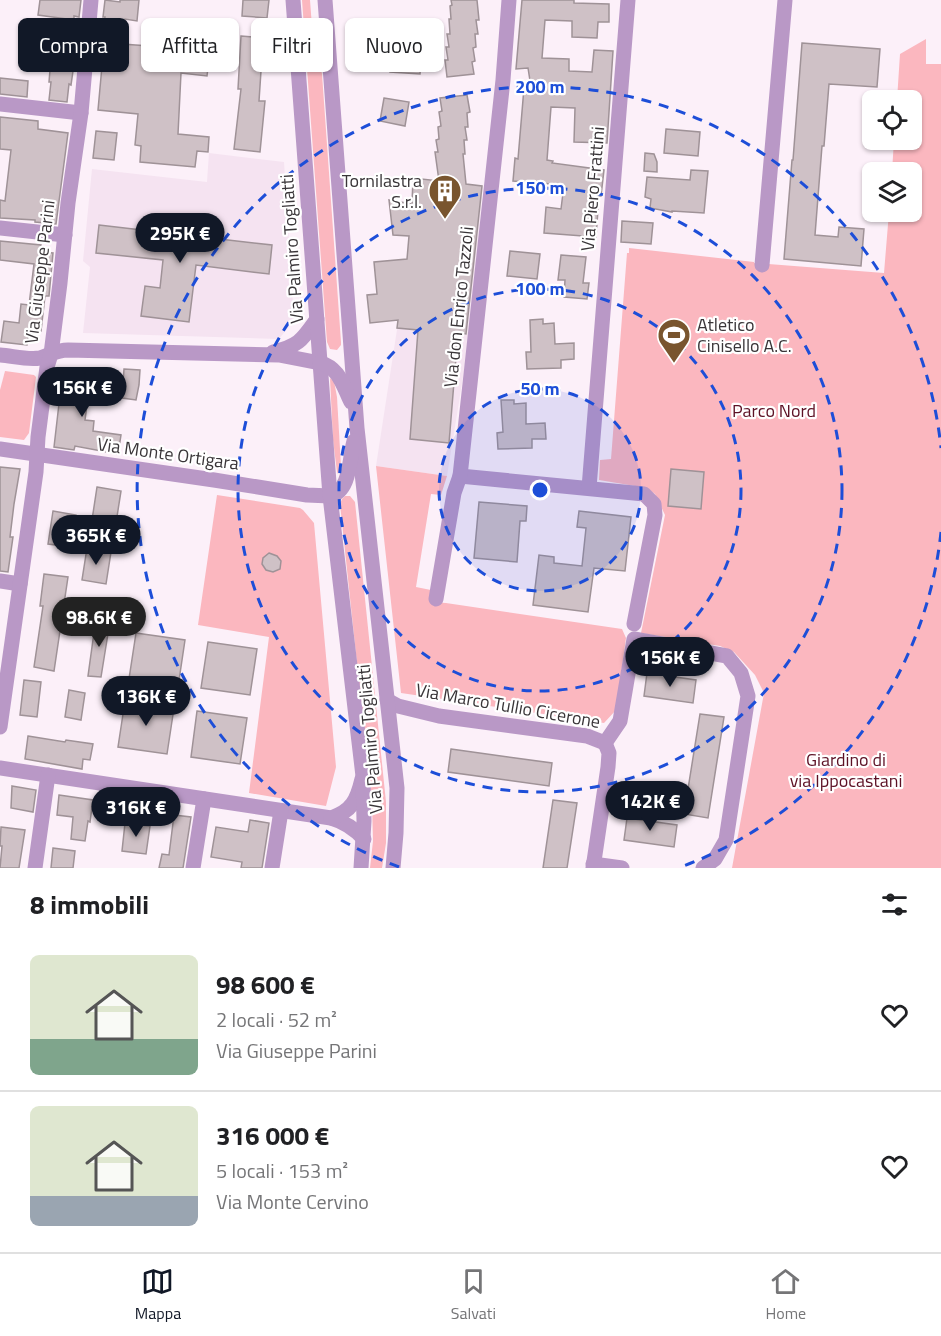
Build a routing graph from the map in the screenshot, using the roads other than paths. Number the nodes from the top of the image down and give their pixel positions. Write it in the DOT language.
graph roads {
  1 [pos="92,0"];
  2 [pos="293,0"];
  3 [pos="325,0"];
  4 [pos="509,0"];
  5 [pos="628,0"];
  6 [pos="785,0"];
  7 [pos="0,104"];
  8 [pos="81,113"];
  9 [pos="0,228"];
  10 [pos="65,236"];
  11 [pos="762,265"];
  12 [pos="317,319"];
  13 [pos="51,354"];
  14 [pos="0,355"];
  15 [pos="259,355"];
  16 [pos="320,363"];
  17 [pos="355,410"];
  18 [pos="357,428"];
  19 [pos="0,449"];
  20 [pos="38,455"];
  21 [pos="460,476"];
  22 [pos="589,488"];
  23 [pos="330,496"];
  24 [pos="0,581"];
  25 [pos="20,584"];
  26 [pos="436,599"];
  27 [pos="634,624"];
  28 [pos="387,700"];
  29 [pos="0,727"];
  30 [pos="605,743"];
  31 [pos="0,768"];
  32 [pos="48,775"];
  33 [pos="363,776"];
  34 [pos="204,799"];
  35 [pos="281,811"];
  36 [pos="331,818"];
  37 [pos="364,839"];
  38 [pos="593,866"];
  39 [pos="35,868"];
  40 [pos="193,868"];
  41 [pos="272,868"];
  42 [pos="361,868"];
  43 [pos="393,868"];
  44 [pos="622,868"];
  45 [pos="703,868"];
  1 -- 8 [label="street, Via Giuseppe Parini"];
  2 -- 12 [label="street, Via Palmiro Togliatti"];
  3 -- 17 [label="street, Via Palmiro Togliatti"];
  4 -- 21 [label="street, Via don Enrico Tazzoli"];
  5 -- 22 [label="street, Via Piero Frattini"];
  6 -- 11 [label="street"];
  7 -- 8 [label="street"];
  8 -- 10 [label="street, Via Giuseppe Parini"];
  9 -- 10 [label="street"];
  10 -- 13 [label="street, Via Giuseppe Parini"];
  12 -- 15 [label="street"];
  12 -- 16 [label="street, Via Palmiro Togliatti"];
  13 -- 14 [label="street"];
  13 -- 15 [label="street"];
  13 -- 20 [label="street, Via Giuseppe Parini"];
  15 -- 16 [label="street"];
  16 -- 17 [label="street"];
  16 -- 23 [label="street, Via Palmiro Togliatti"];
  17 -- 18 [label="street, Via Palmiro Togliatti"];
  18 -- 23 [label="street, Via Palmiro Togliatti"];
  18 -- 28 [label="street, Via Palmiro Togliatti"];
  19 -- 20 [label="street, Via Monte Ortigara"];
  20 -- 23 [label="street, Via Monte Ortigara"];
  20 -- 25 [label="street, Via Giuseppe Parini"];
  21 -- 22 [label="street"];
  21 -- 26 [label="street, Via don Enrico Tazzoli"];
  22 -- 27 [label="street"];
  23 -- 33 [label="street, Via Palmiro Togliatti"];
  24 -- 25 [label="street"];
  25 -- 29 [label="street, Via Giuseppe Parini"];
  28 -- 30 [label="street, Via Marco Tullio Cicerone"];
  28 -- 43 [label="street, Via Palmiro Togliatti"];
  30 -- 38 [label="street, Via Marco Tullio Cicerone"];
  30 -- 45 [label="street"];
  31 -- 32 [label="street"];
  32 -- 34 [label="street"];
  32 -- 39 [label="street"];
  33 -- 36 [label="street"];
  33 -- 37 [label="street, Via Palmiro Togliatti"];
  34 -- 35 [label="street"];
  34 -- 40 [label="street"];
  35 -- 36 [label="street"];
  35 -- 41 [label="street"];
  36 -- 37 [label="street"];
  37 -- 42 [label="street, Via Palmiro Togliatti"];
  38 -- 44 [label="street"];
}
